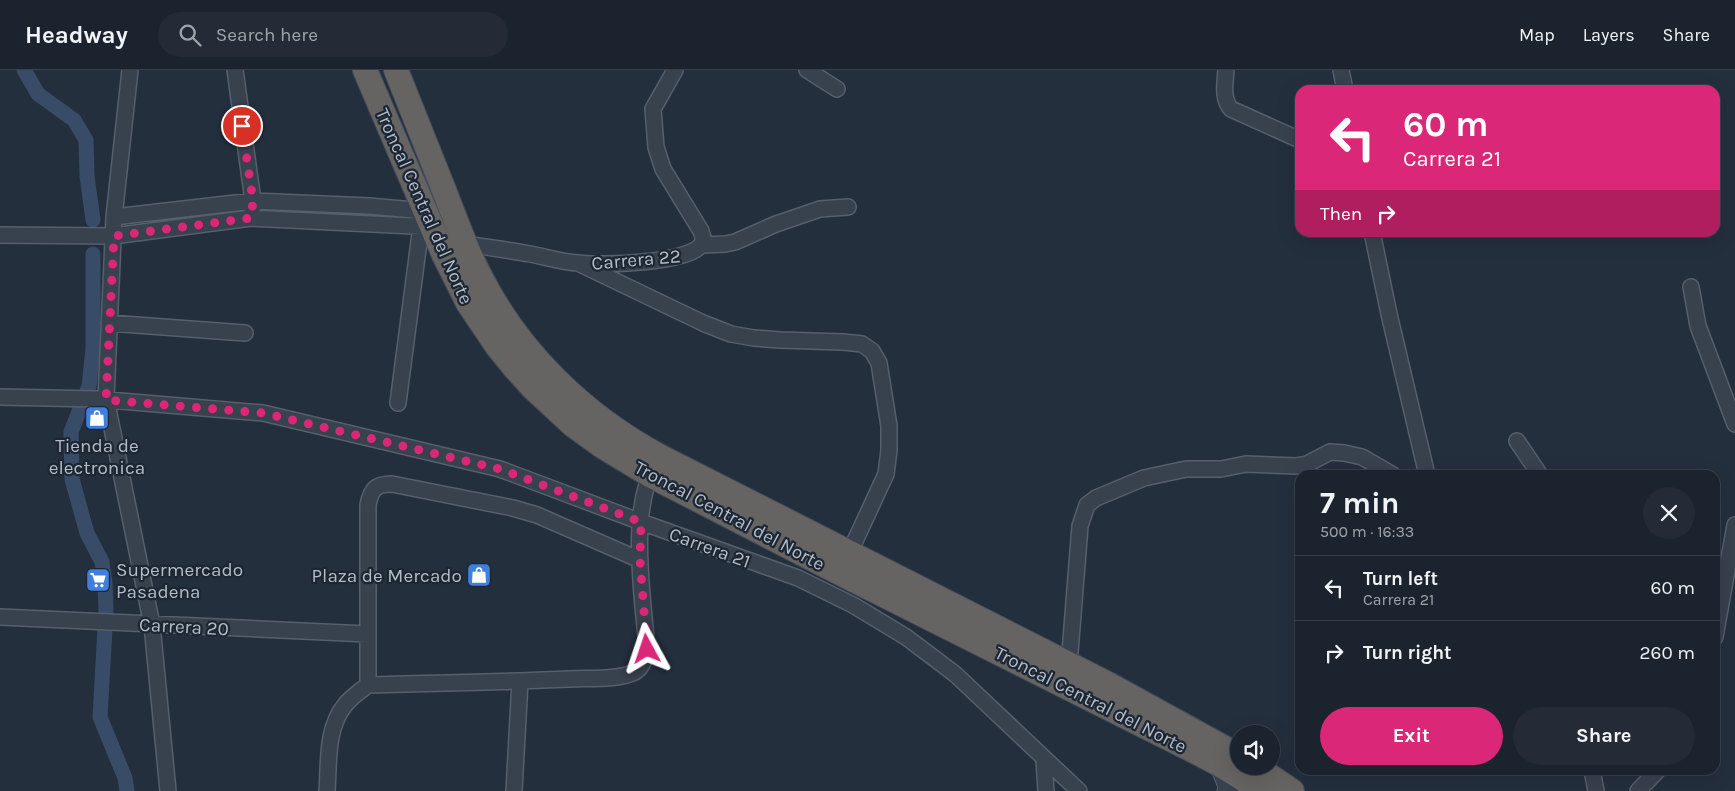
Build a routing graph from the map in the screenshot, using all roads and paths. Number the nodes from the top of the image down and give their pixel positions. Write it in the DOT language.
graph roads {
  1 [pos="130,70"];
  2 [pos="235,70"];
  3 [pos="365,70"];
  4 [pos="396,70"];
  5 [pos="675,70"];
  6 [pos="808,70"];
  7 [pos="1226,70"];
  8 [pos="1341,70"];
  9 [pos="1344,85"];
  10 [pos="837,89"];
  11 [pos="1295,138"];
  12 [pos="253,201"];
  13 [pos="848,207"];
  14 [pos="114,217"];
  15 [pos="251,218"];
  16 [pos="424,219"];
  17 [pos="0,235"];
  18 [pos="114,236"];
  19 [pos="1373,237"];
  20 [pos="465,244"];
  21 [pos="702,245"];
  22 [pos="578,263"];
  23 [pos="1690,287"];
  24 [pos="109,323"];
  25 [pos="246,333"];
  26 [pos="0,397"];
  27 [pos="101,399"];
  28 [pos="398,403"];
  29 [pos="1735,424"];
  30 [pos="1517,441"];
  31 [pos="655,466"];
  32 [pos="1384,470"];
  33 [pos="1426,470"];
  34 [pos="1537,470"];
  35 [pos="641,522"];
  36 [pos="1735,525"];
  37 [pos="849,554"];
  38 [pos="640,560"];
  39 [pos="1720,609"];
  40 [pos="0,617"];
  41 [pos="152,625"];
  42 [pos="367,634"];
  43 [pos="1069,665"];
  44 [pos="520,681"];
  45 [pos="368,685"];
  46 [pos="1044,760"];
  47 [pos="1229,760"];
  48 [pos="1268,775"];
  49 [pos="1593,775"];
  50 [pos="1651,775"];
  51 [pos="168,791"];
  52 [pos="327,791"];
  53 [pos="514,791"];
  54 [pos="1046,791"];
  55 [pos="1079,791"];
  56 [pos="1228,791"];
  57 [pos="1262,791"];
  58 [pos="1292,791"];
  59 [pos="1596,791"];
  60 [pos="1638,791"];
  1 -- 14 [label="street"];
  2 -- 12 [label="street"];
  3 -- 16 [label="highway, Troncal Central del Norte"];
  4 -- 20 [label="highway, Troncal Central del Norte"];
  5 -- 21 [label="street, Carrera 22"];
  6 -- 10 [label="street"];
  7 -- 11 [label="street"];
  8 -- 9 [label="street"];
  12 -- 14 [label="street"];
  12 -- 15 [label="street"];
  12 -- 16 [label="street"];
  13 -- 21 [label="street"];
  14 -- 18 [label="street"];
  15 -- 16 [label="street"];
  15 -- 18 [label="street"];
  16 -- 28 [label="street"];
  16 -- 31 [label="highway, Troncal Central del Norte"];
  17 -- 18 [label="street"];
  18 -- 24 [label="street"];
  19 -- 33 [label="street"];
  20 -- 22 [label="street, Carrera 22"];
  20 -- 31 [label="highway, Troncal Central del Norte"];
  21 -- 22 [label="street, Carrera 22"];
  22 -- 37 [label="street"];
  23 -- 29 [label="street"];
  24 -- 25 [label="street"];
  24 -- 27 [label="street"];
  26 -- 27 [label="street, Carrera 21"];
  27 -- 35 [label="street, Carrera 21"];
  27 -- 41 [label="street"];
  30 -- 34 [label="street"];
  31 -- 35 [label="street"];
  31 -- 37 [label="highway, Troncal Central del Norte"];
  31 -- 47 [label="highway, Troncal Central del Norte"];
  32 -- 43 [label="street"];
  35 -- 38 [label="street"];
  35 -- 46 [label="street, Carrera 21"];
  36 -- 39 [label="street"];
  37 -- 43 [label="highway, Troncal Central del Norte"];
  38 -- 42 [label="street"];
  38 -- 44 [label="street"];
  40 -- 41 [label="street, Carrera 20"];
  41 -- 42 [label="street, Carrera 20"];
  41 -- 51 [label="street"];
  42 -- 45 [label="street"];
  43 -- 47 [label="highway, Troncal Central del Norte"];
  44 -- 45 [label="street"];
  44 -- 53 [label="street"];
  45 -- 52 [label="street"];
  46 -- 54 [label="street"];
  46 -- 55 [label="street, Carrera 21"];
  47 -- 56 [label="street"];
  47 -- 57 [label="highway, Troncal Central del Norte"];
  48 -- 58 [label="highway"];
  49 -- 59 [label="street"];
  50 -- 60 [label="street"];
}
